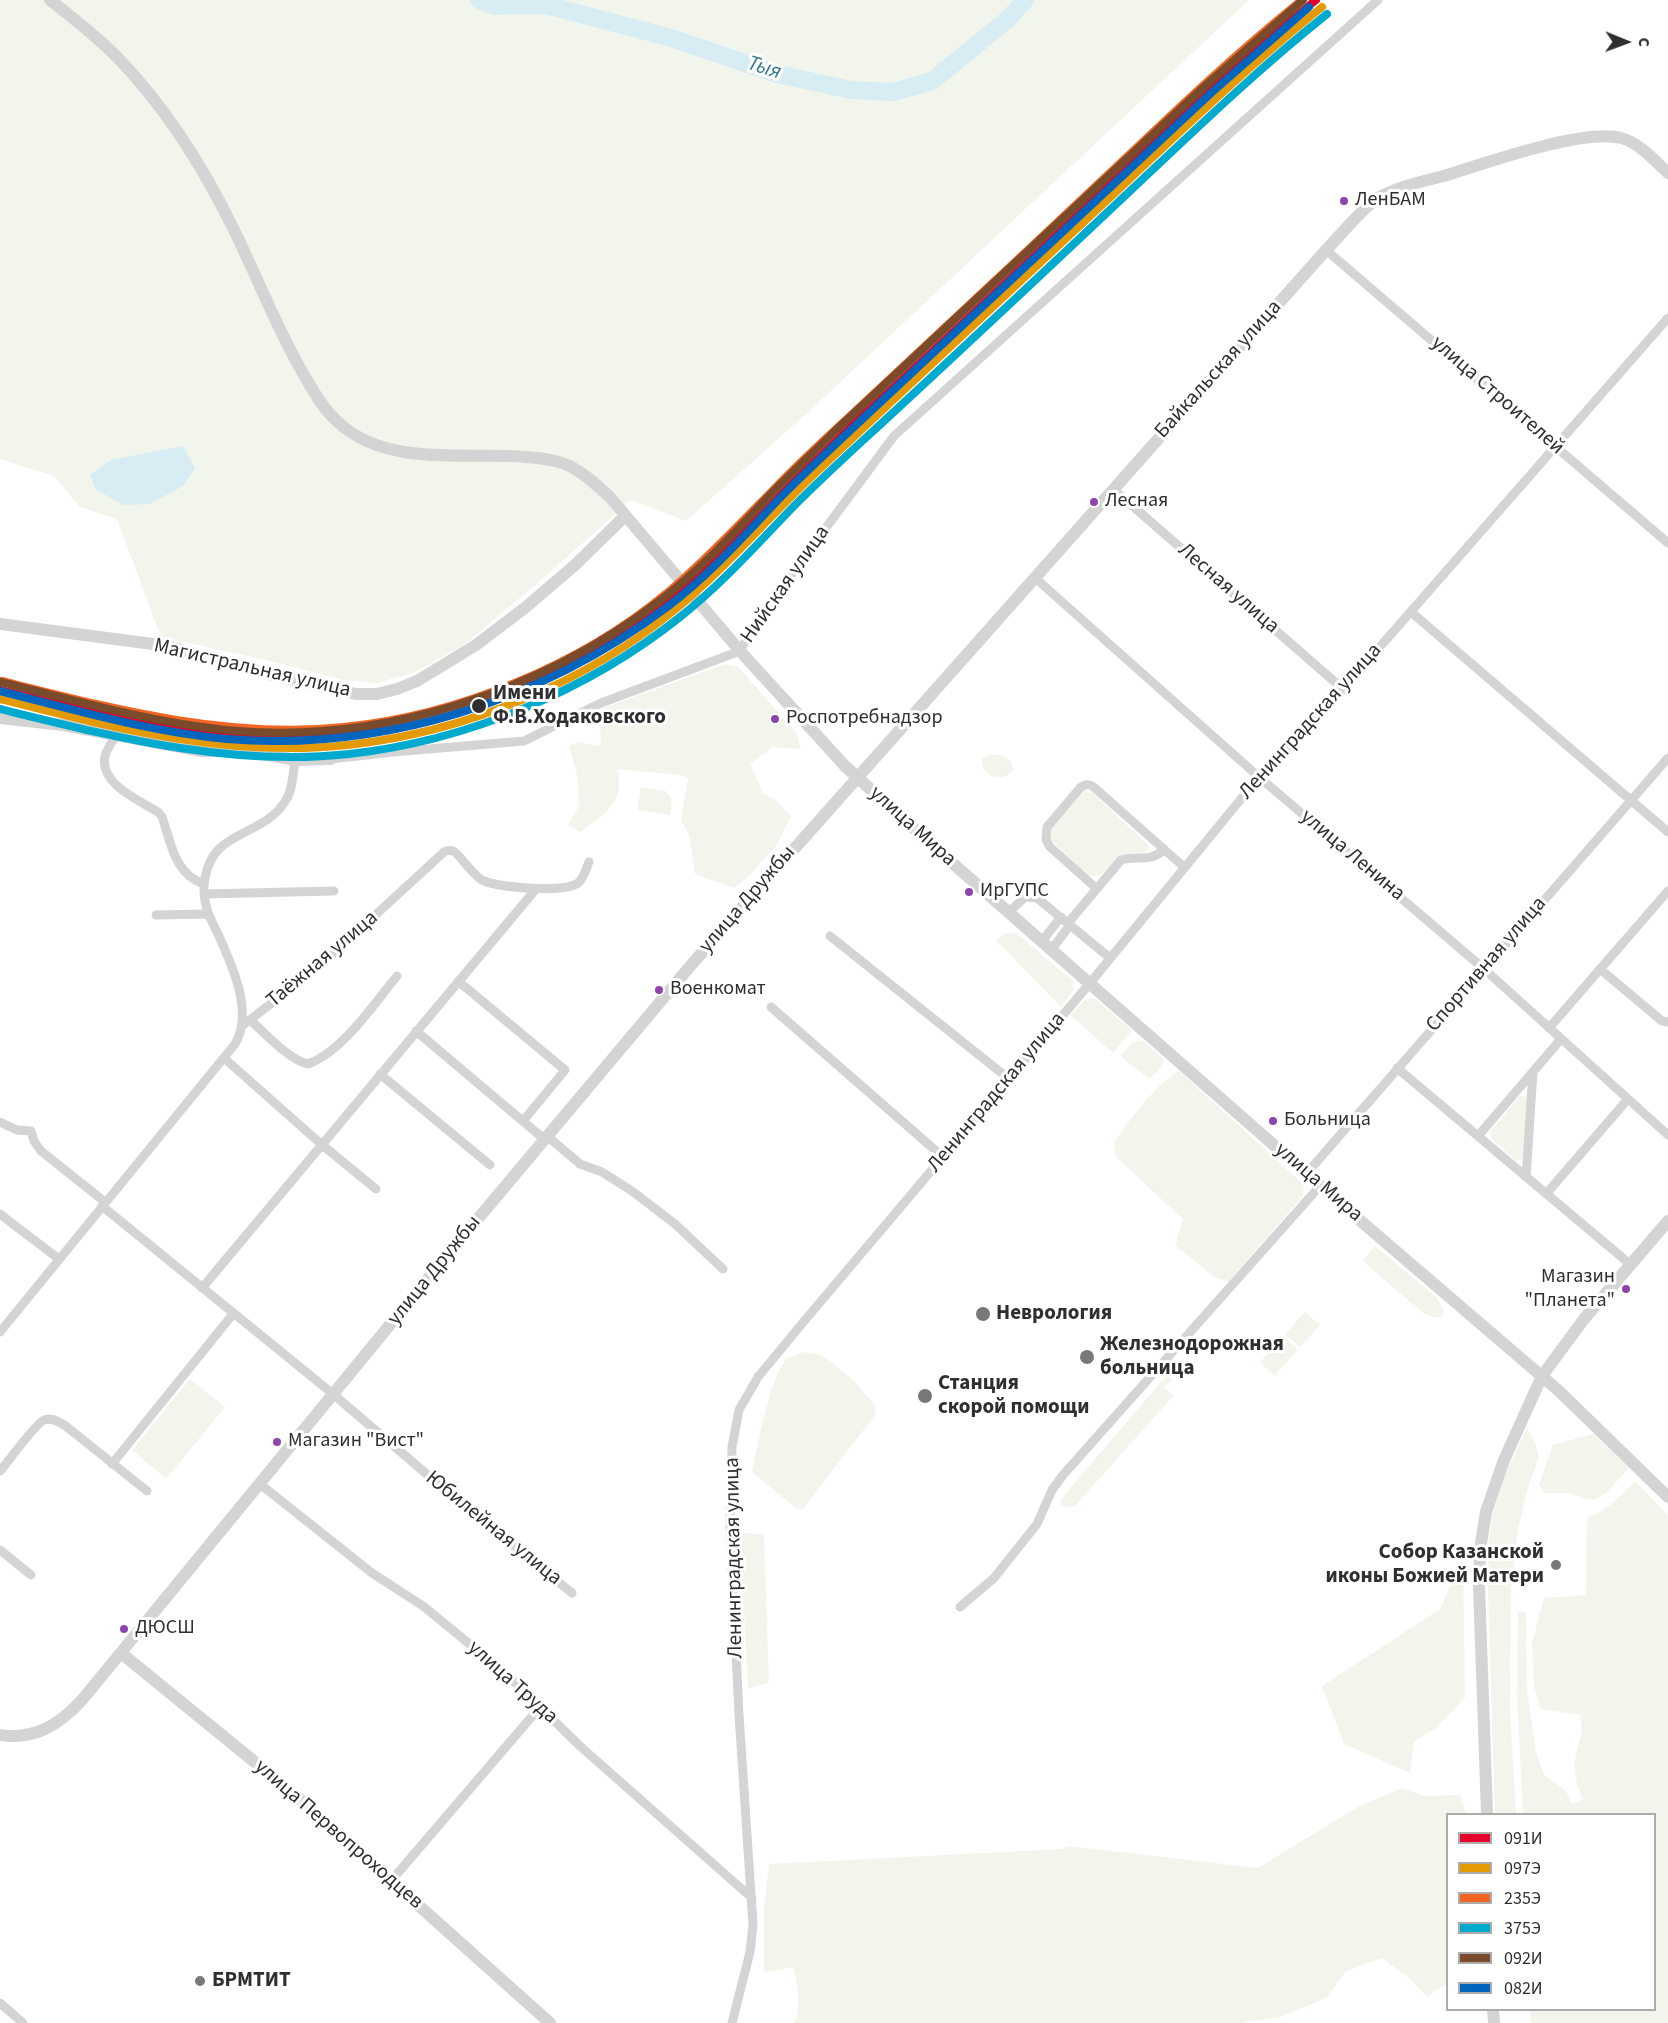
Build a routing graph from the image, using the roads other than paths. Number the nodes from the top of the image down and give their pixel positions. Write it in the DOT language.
graph roads {
  1 [pos="50,0"];
  2 [pos="1378,0"];
  3 [pos="1668,173"];
  4 [pos="1326,250"];
  5 [pos="1668,318"];
  6 [pos="1555,446"];
  7 [pos="1113,489"];
  8 [pos="625,516"];
  9 [pos="1668,543"];
  10 [pos="1034,577"];
  11 [pos="1411,612"];
  12 [pos="0,624"];
  13 [pos="740,651"];
  14 [pos="1343,689"];
  15 [pos="0,718"];
  16 [pos="117,735"];
  17 [pos="1668,758"];
  18 [pos="331,759"];
  19 [pos="295,760"];
  20 [pos="857,777"];
  21 [pos="1259,777"];
  22 [pos="1632,801"];
  23 [pos="1668,832"];
  24 [pos="1164,849"];
  25 [pos="588,862"];
  26 [pos="1184,867"];
  27 [pos="204,884"];
  28 [pos="1096,888"];
  29 [pos="536,889"];
  30 [pos="334,891"];
  31 [pos="1668,891"];
  32 [pos="204,894"];
  33 [pos="1009,912"];
  34 [pos="208,914"];
  35 [pos="156,915"];
  36 [pos="1067,922"];
  37 [pos="830,936"];
  38 [pos="1047,945"];
  39 [pos="1110,958"];
  40 [pos="1483,968"];
  41 [pos="1600,969"];
  42 [pos="397,976"];
  43 [pos="458,981"];
  44 [pos="1090,982"];
  45 [pos="771,1007"];
  46 [pos="1668,1022"];
  47 [pos="246,1023"];
  48 [pos="1549,1028"];
  49 [pos="416,1031"];
  50 [pos="1561,1038"];
  51 [pos="224,1058"];
  52 [pos="1397,1068"];
  53 [pos="1533,1071"];
  54 [pos="380,1074"];
  55 [pos="1008,1079"];
  56 [pos="1628,1099"];
  57 [pos="523,1121"];
  58 [pos="0,1122"];
  59 [pos="1668,1135"];
  60 [pos="1478,1136"];
  61 [pos="546,1138"];
  62 [pos="321,1144"];
  63 [pos="943,1157"];
  64 [pos="490,1165"];
  65 [pos="1307,1173"];
  66 [pos="1526,1177"];
  67 [pos="1320,1186"];
  68 [pos="376,1189"];
  69 [pos="1546,1194"];
  70 [pos="103,1204"];
  71 [pos="0,1214"];
  72 [pos="1668,1221"];
  73 [pos="59,1259"];
  74 [pos="1631,1265"];
  75 [pos="723,1269"];
  76 [pos="202,1288"];
  77 [pos="233,1314"];
  78 [pos="0,1332"];
  79 [pos="1542,1376"];
  80 [pos="333,1395"];
  81 [pos="112,1464"];
  82 [pos="0,1472"];
  83 [pos="260,1484"];
  84 [pos="147,1491"];
  85 [pos="1668,1497"];
  86 [pos="0,1550"];
  87 [pos="31,1575"];
  88 [pos="572,1593"];
  89 [pos="960,1607"];
  90 [pos="121,1653"];
  91 [pos="540,1707"];
  92 [pos="0,1735"];
  93 [pos="1487,1813"];
  94 [pos="391,1881"];
  95 [pos="752,1898"];
  96 [pos="0,2003"];
  97 [pos="23,2023"];
  98 [pos="550,2023"];
  99 [pos="732,2023"];
  1 -- 8 [label="street, улица Мира"];
  2 -- 13 [label="street, Нийская улица"];
  3 -- 4 [label="street, Байкальская улица"];
  4 -- 6 [label="street, улица Строителей"];
  4 -- 7 [label="street, Байкальская улица"];
  5 -- 6 [label="street, Ленинградская улица"];
  6 -- 9 [label="street, улица Строителей"];
  6 -- 11 [label="street, Ленинградская улица"];
  7 -- 10 [label="street, Байкальская улица"];
  7 -- 14 [label="street, Лесная улица"];
  8 -- 12 [label="street, Магистральная улица"];
  8 -- 13 [label="street, улица Мира"];
  10 -- 20 [label="street, Байкальская улица"];
  10 -- 21 [label="street, улица Ленина"];
  11 -- 14 [label="street, Ленинградская улица"];
  11 -- 22 [label="street"];
  13 -- 18 [label="street, Нийская улица"];
  13 -- 20 [label="street, улица Мира"];
  14 -- 21 [label="street, Ленинградская улица"];
  15 -- 16 [label="street"];
  16 -- 19 [label="street"];
  16 -- 27 [label="street"];
  17 -- 22 [label="street, Спортивная улица"];
  18 -- 19 [label="street"];
  19 -- 27 [label="street"];
  20 -- 33 [label="street, улица Мира"];
  20 -- 61 [label="street, улица Дружбы"];
  21 -- 26 [label="street, Ленинградская улица"];
  21 -- 40 [label="street, улица Ленина"];
  22 -- 23 [label="street"];
  22 -- 40 [label="street, Спортивная улица"];
  24 -- 26 [label="street"];
  24 -- 28 [label="street"];
  24 -- 28 [label="street"];
  25 -- 29 [label="street, Таёжная улица"];
  26 -- 39 [label="street, Ленинградская улица"];
  27 -- 32 [label="street"];
  28 -- 36 [label="street"];
  29 -- 43 [label="street"];
  29 -- 47 [label="street, Таёжная улица"];
  30 -- 32 [label="street"];
  31 -- 41 [label="street"];
  32 -- 34 [label="street"];
  33 -- 36 [label="street"];
  33 -- 38 [label="street, улица Мира"];
  34 -- 35 [label="street"];
  34 -- 47 [label="street"];
  36 -- 38 [label="street"];
  36 -- 39 [label="street"];
  37 -- 55 [label="street"];
  38 -- 44 [label="street, улица Мира"];
  39 -- 44 [label="street, Ленинградская улица"];
  40 -- 48 [label="street, улица Ленина"];
  40 -- 52 [label="street, Спортивная улица"];
  41 -- 46 [label="street"];
  41 -- 48 [label="street"];
  42 -- 47 [label="street"];
  43 -- 49 [label="street"];
  43 -- 57 [label="street"];
  44 -- 55 [label="street, Ленинградская улица"];
  44 -- 65 [label="street, улица Мира"];
  45 -- 63 [label="street"];
  47 -- 51 [label="street, Таёжная улица"];
  48 -- 50 [label="street, улица Ленина"];
  49 -- 54 [label="street"];
  49 -- 57 [label="street"];
  50 -- 53 [label="street"];
  50 -- 56 [label="street, улица Ленина"];
  51 -- 62 [label="street"];
  51 -- 70 [label="street, Таёжная улица"];
  52 -- 60 [label="street"];
  52 -- 65 [label="street, Спортивная улица"];
  53 -- 60 [label="street"];
  53 -- 66 [label="street"];
  54 -- 62 [label="street"];
  54 -- 64 [label="street"];
  55 -- 63 [label="street, Ленинградская улица"];
  56 -- 59 [label="street, улица Ленина"];
  56 -- 69 [label="street"];
  57 -- 61 [label="street"];
  58 -- 70 [label="street, Юбилейная улица"];
  60 -- 66 [label="street"];
  61 -- 75 [label="street"];
  61 -- 80 [label="street, улица Дружбы"];
  62 -- 68 [label="street"];
  62 -- 76 [label="street"];
  63 -- 95 [label="street, Ленинградская улица"];
  65 -- 67 [label="street, улица Мира"];
  66 -- 69 [label="street"];
  67 -- 79 [label="street, улица Мира"];
  67 -- 89 [label="street"];
  69 -- 74 [label="street"];
  70 -- 73 [label="street, Таёжная улица"];
  70 -- 76 [label="street, Юбилейная улица"];
  71 -- 73 [label="street"];
  72 -- 74 [label="street"];
  73 -- 78 [label="street, Таёжная улица"];
  74 -- 79 [label="street"];
  76 -- 77 [label="street, Юбилейная улица"];
  77 -- 80 [label="street, Юбилейная улица"];
  77 -- 81 [label="street"];
  79 -- 85 [label="street, улица Мира"];
  79 -- 93 [label="street"];
  80 -- 83 [label="street, улица Дружбы"];
  80 -- 88 [label="street, Юбилейная улица"];
  81 -- 82 [label="street"];
  81 -- 84 [label="street"];
  83 -- 90 [label="street, улица Дружбы"];
  83 -- 91 [label="street, улица Труда"];
  86 -- 87 [label="street"];
  90 -- 92 [label="street, улица Дружбы"];
  90 -- 94 [label="street, улица Первопроходцев"];
  91 -- 94 [label="street"];
  91 -- 95 [label="street, улица Труда"];
  94 -- 98 [label="street, улица Первопроходцев"];
  95 -- 99 [label="street, Ленинградская улица"];
  96 -- 97 [label="street"];
}
